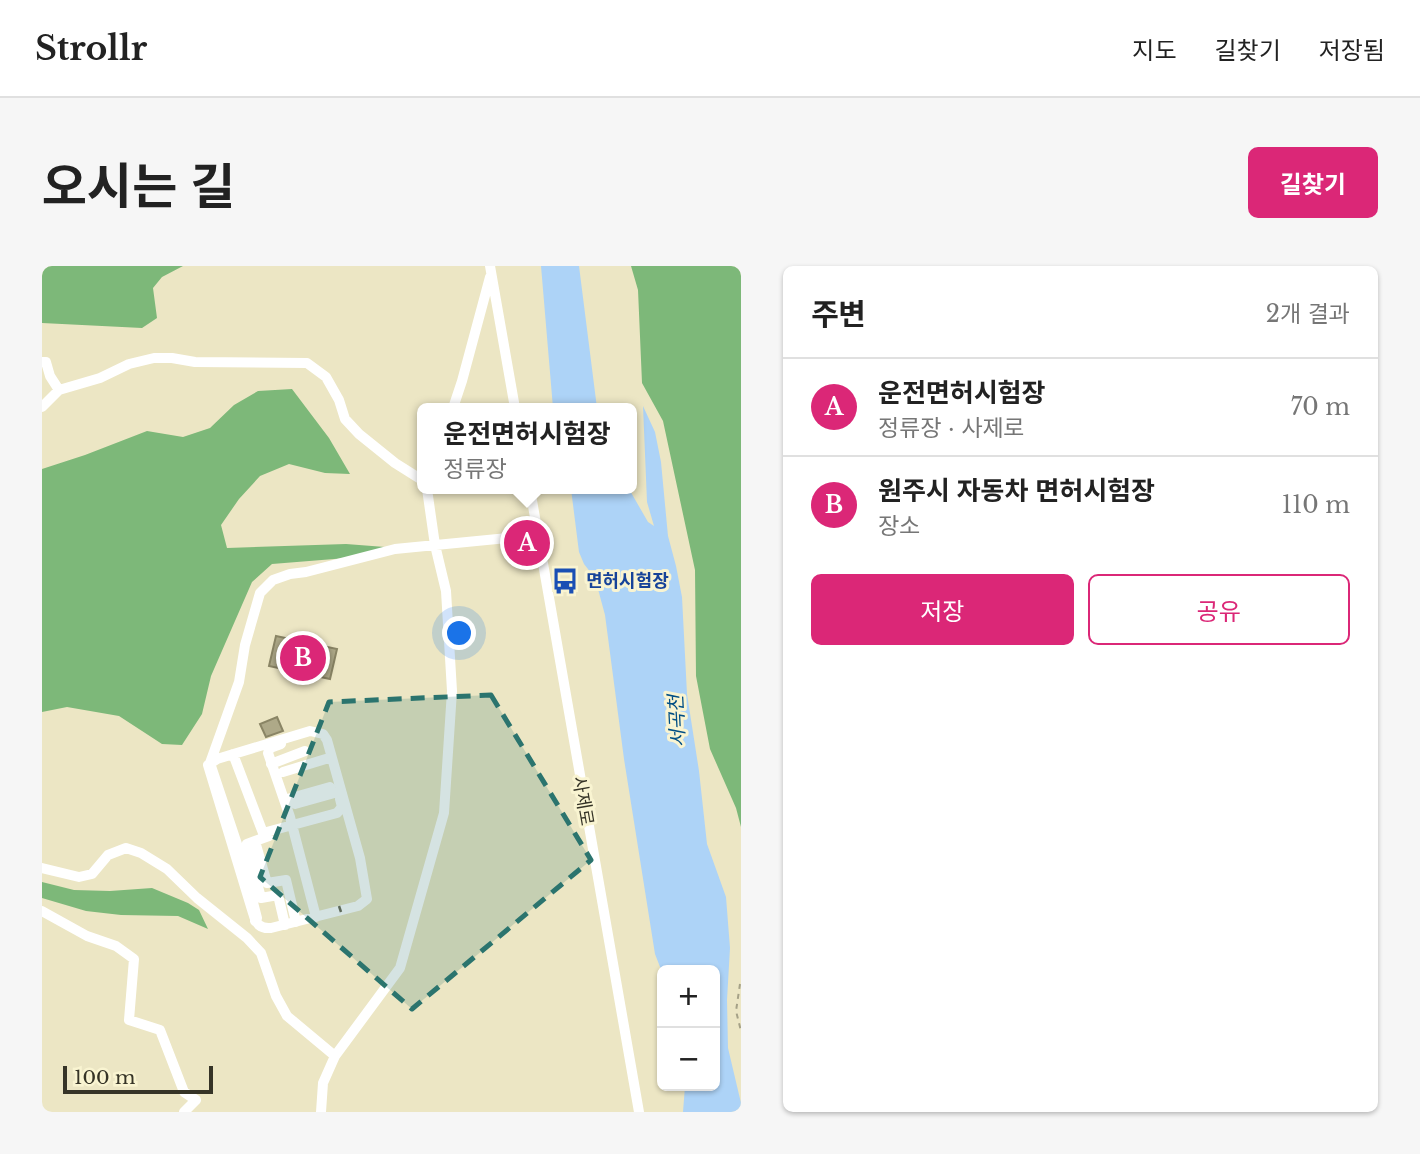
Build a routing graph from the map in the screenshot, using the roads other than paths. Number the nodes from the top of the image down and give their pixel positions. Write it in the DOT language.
graph roads {
  1 [pos="490,270"];
  2 [pos="42,362"];
  3 [pos="59,390"];
  4 [pos="455,403"];
  5 [pos="514,403"];
  6 [pos="42,407"];
  7 [pos="417,477"];
  8 [pos="428,494"];
  9 [pos="531,494"];
  10 [pos="537,534"];
  11 [pos="435,545"];
  12 [pos="300,750"];
  13 [pos="236,755"];
  14 [pos="329,758"];
  15 [pos="209,764"];
  16 [pos="271,764"];
  17 [pos="283,772"];
  18 [pos="334,789"];
  19 [pos="284,800"];
  20 [pos="295,804"];
  21 [pos="291,826"];
  22 [pos="256,841"];
  23 [pos="42,869"];
  24 [pos="42,911"];
  25 [pos="314,916"];
  26 [pos="291,923"];
  27 [pos="335,1056"];
  28 [pos="184,1112"];
  29 [pos="321,1112"];
  30 [pos="639,1112"];
  1 -- 4 [label="street"];
  1 -- 5 [label="street"];
  2 -- 3 [label="street"];
  3 -- 6 [label="street"];
  3 -- 7 [label="street"];
  8 -- 11 [label="street"];
  9 -- 10 [label="street, 사제로"];
  10 -- 11 [label="street"];
  10 -- 30 [label="street, 사제로"];
  11 -- 15 [label="street"];
  11 -- 27 [label="street"];
  12 -- 16 [label="street"];
  13 -- 15 [label="street"];
  13 -- 21 [label="street"];
  13 -- 21 [label="street"];
  13 -- 25 [label="street"];
  14 -- 16 [label="street"];
  14 -- 17 [label="street"];
  14 -- 18 [label="street"];
  15 -- 26 [label="street"];
  16 -- 19 [label="street"];
  18 -- 19 [label="street"];
  18 -- 20 [label="street"];
  18 -- 21 [label="street"];
  19 -- 21 [label="street"];
  21 -- 22 [label="street"];
  21 -- 25 [label="street"];
  21 -- 25 [label="street"];
  22 -- 26 [label="street"];
  22 -- 26 [label="street"];
  23 -- 27 [label="street"];
  24 -- 28 [label="street"];
  25 -- 26 [label="street"];
  27 -- 29 [label="street"];
}
